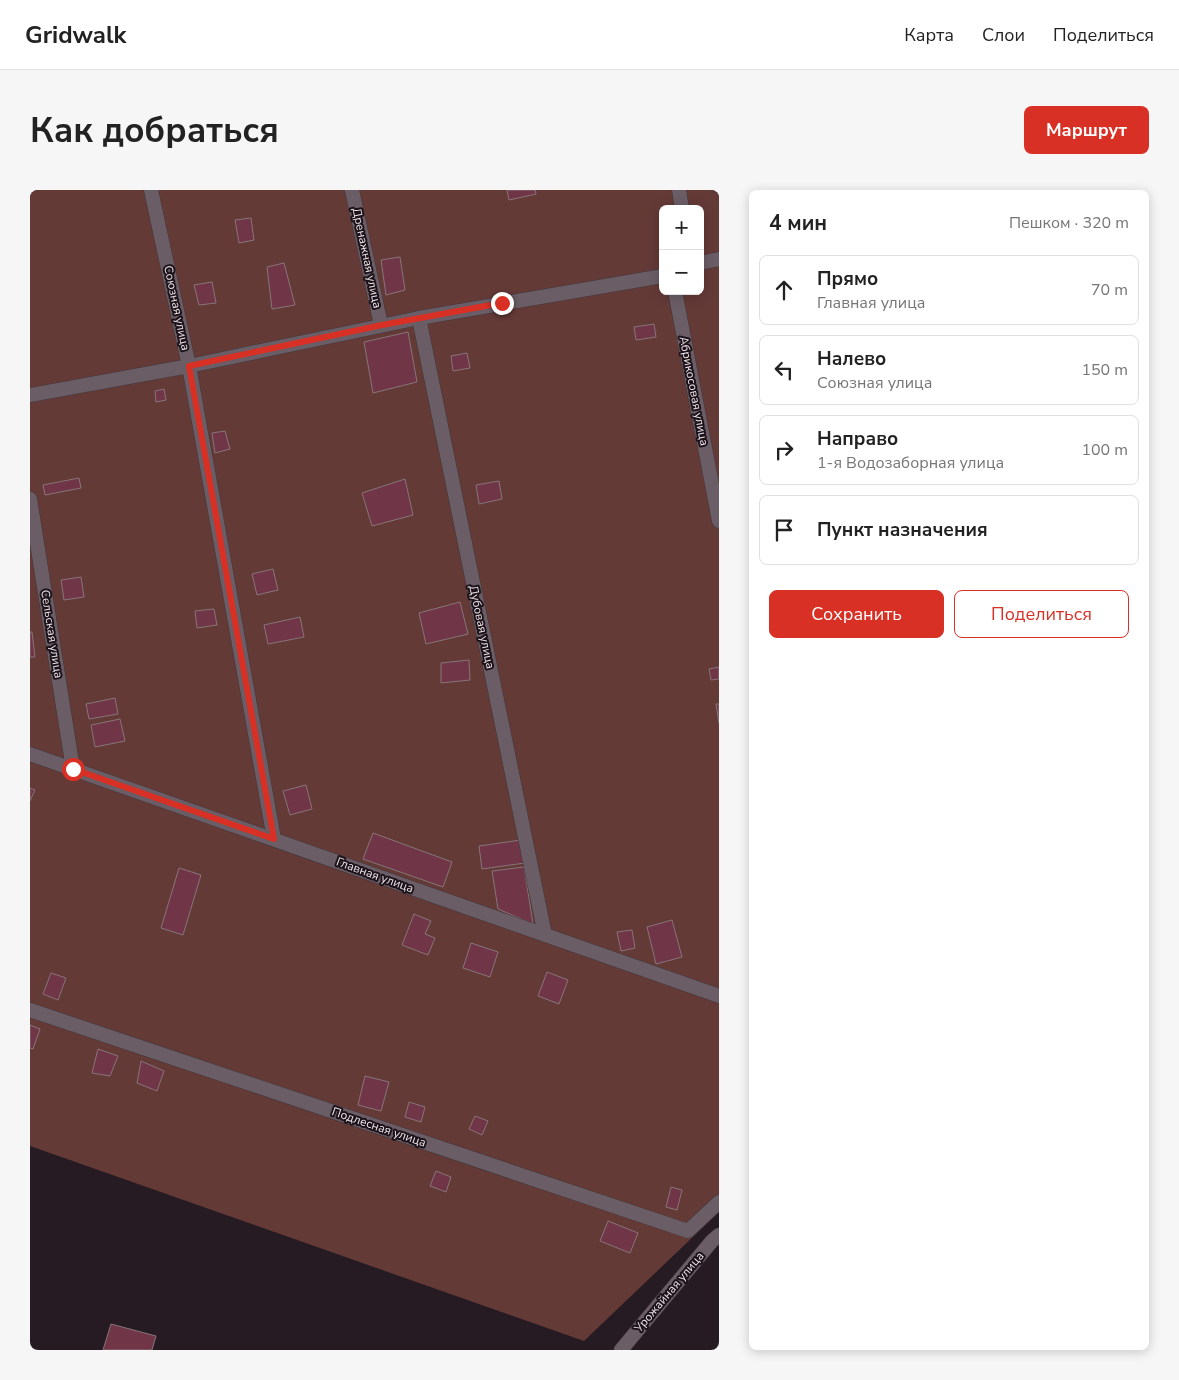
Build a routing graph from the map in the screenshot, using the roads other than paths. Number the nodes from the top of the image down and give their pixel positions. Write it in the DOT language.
graph roads {
  1 [pos="151,190"];
  2 [pos="352,190"];
  3 [pos="679,190"];
  4 [pos="681,205"];
  5 [pos="719,259"];
  6 [pos="704,262"];
  7 [pos="659,277"];
  8 [pos="676,295"];
  9 [pos="419,318"];
  10 [pos="382,325"];
  11 [pos="189,366"];
  12 [pos="30,395"];
  13 [pos="30,499"];
  14 [pos="719,521"];
  15 [pos="30,754"];
  16 [pos="73,769"];
  17 [pos="274,839"];
  18 [pos="545,935"];
  19 [pos="719,996"];
  20 [pos="30,1010"];
  21 [pos="719,1202"];
  22 [pos="719,1236"];
  23 [pos="621,1350"];
  1 -- 11 [label="street, Союзная улица"];
  2 -- 10 [label="street, Дренажная улица"];
  3 -- 4 [label="street"];
  5 -- 6 [label="street"];
  7 -- 9 [label="street"];
  8 -- 14 [label="street, Абрикосовая улица"];
  9 -- 10 [label="street"];
  9 -- 18 [label="street, Дубовая улица"];
  10 -- 11 [label="street"];
  11 -- 12 [label="street"];
  11 -- 17 [label="street, Союзная улица"];
  13 -- 16 [label="street, Сельская улица"];
  15 -- 16 [label="street, Главная улица"];
  16 -- 17 [label="street, Главная улица"];
  17 -- 18 [label="street, Главная улица"];
  18 -- 19 [label="street, Главная улица"];
  20 -- 21 [label="street, Подлесная улица"];
  22 -- 23 [label="street, Урожайная улица"];
}
